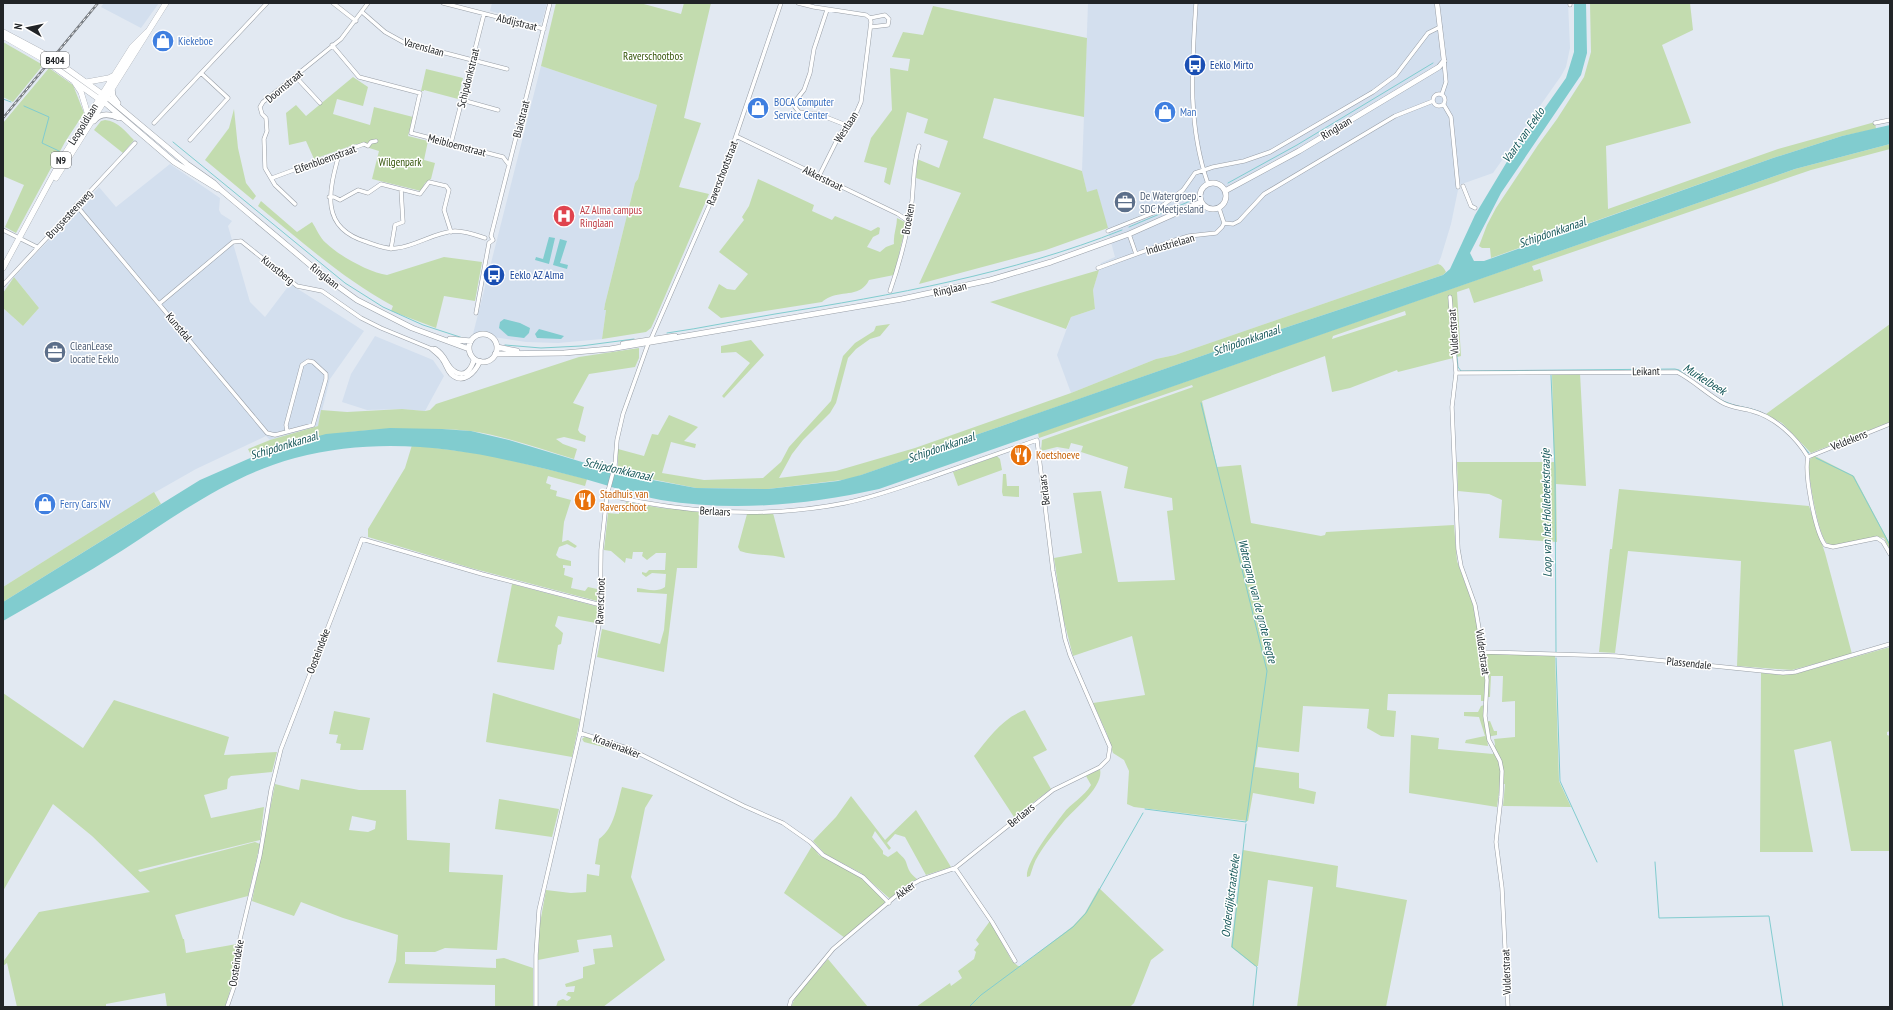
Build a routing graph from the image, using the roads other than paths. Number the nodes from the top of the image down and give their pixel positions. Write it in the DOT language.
graph roads {
  1 [pos="166,3"];
  2 [pos="267,3"];
  3 [pos="333,3"];
  4 [pos="368,3"];
  5 [pos="443,3"];
  6 [pos="550,3"];
  7 [pos="781,3"];
  8 [pos="798,3"];
  9 [pos="1196,3"];
  10 [pos="1437,3"];
  11 [pos="827,10"];
  12 [pos="362,12"];
  13 [pos="484,14"];
  14 [pos="871,20"];
  15 [pos="356,21"];
  16 [pos="871,27"];
  17 [pos="1440,27"];
  18 [pos="544,29"];
  19 [pos="3,32"];
  20 [pos="147,32"];
  21 [pos="3,36"];
  22 [pos="332,46"];
  23 [pos="472,60"];
  24 [pos="1444,61"];
  25 [pos="507,69"];
  26 [pos="201,73"];
  27 [pos="114,75"];
  28 [pos="295,76"];
  29 [pos="69,77"];
  30 [pos="87,82"];
  31 [pos="112,88"];
  32 [pos="1442,94"];
  33 [pos="103,98"];
  34 [pos="462,100"];
  35 [pos="1433,101"];
  36 [pos="320,103"];
  37 [pos="1444,105"];
  38 [pos="121,109"];
  39 [pos="498,110"];
  40 [pos="88,115"];
  41 [pos="1890,120"];
  42 [pos="127,122"];
  43 [pos="154,123"];
  44 [pos="1875,123"];
  45 [pos="90,125"];
  46 [pos="846,125"];
  47 [pos="736,136"];
  48 [pos="190,140"];
  49 [pos="376,141"];
  50 [pos="135,143"];
  51 [pos="451,143"];
  52 [pos="919,146"];
  53 [pos="339,154"];
  54 [pos="512,154"];
  55 [pos="503,157"];
  56 [pos="509,165"];
  57 [pos="1204,169"];
  58 [pos="819,176"];
  59 [pos="272,178"];
  60 [pos="1208,184"];
  61 [pos="1463,186"];
  62 [pos="1458,187"];
  63 [pos="401,189"];
  64 [pos="221,190"];
  65 [pos="1226,191"];
  66 [pos="329,197"];
  67 [pos="1201,202"];
  68 [pos="295,204"];
  69 [pos="76,206"];
  70 [pos="1219,208"];
  71 [pos="1475,208"];
  72 [pos="34,212"];
  73 [pos="908,221"];
  74 [pos="1224,223"];
  75 [pos="3,230"];
  76 [pos="1108,230"];
  77 [pos="451,232"];
  78 [pos="1129,234"];
  79 [pos="491,236"];
  80 [pos="19,238"];
  81 [pos="485,238"];
  82 [pos="489,243"];
  83 [pos="37,247"];
  84 [pos="391,249"];
  85 [pos="1136,254"];
  86 [pos="3,268"];
  87 [pos="1098,268"];
  88 [pos="3,285"];
  89 [pos="890,291"];
  90 [pos="1450,297"];
  91 [pos="160,304"];
  92 [pos="476,313"];
  93 [pos="688,335"];
  94 [pos="443,339"];
  95 [pos="471,341"];
  96 [pos="650,341"];
  97 [pos="496,346"];
  98 [pos="432,349"];
  99 [pos="469,349"];
  100 [pos="601,349"];
  101 [pos="530,353"];
  102 [pos="495,354"];
  103 [pos="474,359"];
  104 [pos="480,361"];
  105 [pos="1456,373"];
  106 [pos="1890,424"];
  107 [pos="287,432"];
  108 [pos="1808,457"];
  109 [pos="614,468"];
  110 [pos="607,495"];
  111 [pos="1890,554"];
  112 [pos="601,605"];
  113 [pos="1890,644"];
  114 [pos="1483,652"];
  115 [pos="580,733"];
  116 [pos="955,868"];
  117 [pos="889,903"];
  118 [pos="1015,961"];
  119 [pos="227,1007"];
  120 [pos="536,1007"];
  121 [pos="788,1007"];
  122 [pos="1508,1007"];
  1 -- 20 [label="main road, Leopoldlaan / N9"];
  2 -- 26 [label="street"];
  3 -- 15 [label="street"];
  4 -- 12 [label="street, Doornstraat"];
  5 -- 13 [label="street, Abdijstraat"];
  6 -- 18 [label="street, Blakstraat"];
  7 -- 47 [label="street, Raverschootstraat"];
  8 -- 11 [label="street"];
  9 -- 57 [label="street"];
  10 -- 17 [label="street"];
  11 -- 14 [label="street"];
  11 -- 46 [label="street"];
  12 -- 15 [label="street, Doornstraat"];
  12 -- 23 [label="street, Varenslaan"];
  13 -- 18 [label="street, Abdijstraat"];
  13 -- 23 [label="street, Schipdonkstraat"];
  14 -- 16 [label="street, Westlaan"];
  14 -- 16 [label="street"];
  15 -- 22 [label="street, Doornstraat"];
  16 -- 46 [label="street, Westlaan"];
  17 -- 24 [label="street"];
  17 -- 57 [label="street, Ringlaan"];
  18 -- 54 [label="street, Blakstraat"];
  19 -- 30 [label="main road, Ringlaan / B404"];
  20 -- 27 [label="main road, Leopoldlaan / N9"];
  20 -- 31 [label="main road, Leopoldlaan / N9"];
  21 -- 29 [label="main road, Ringlaan / B404"];
  22 -- 28 [label="street, Doornstraat"];
  22 -- 51 [label="street, Meibloemstraat"];
  23 -- 25 [label="street, Varenslaan"];
  23 -- 34 [label="street, Schipdonkstraat"];
  24 -- 32 [label="street"];
  24 -- 65 [label="main road, Ringlaan"];
  26 -- 43 [label="street"];
  26 -- 48 [label="street"];
  27 -- 30 [label="main road"];
  27 -- 33 [label="main road, Leopoldlaan / N9"];
  28 -- 36 [label="street"];
  28 -- 59 [label="street, Doornstraat"];
  29 -- 33 [label="main road, Ringlaan / B404"];
  29 -- 40 [label="main road"];
  30 -- 33 [label="main road, Ringlaan / B404"];
  31 -- 33 [label="main road, Leopoldlaan / N9"];
  31 -- 38 [label="main road"];
  32 -- 35 [label="street"];
  32 -- 37 [label="street"];
  33 -- 38 [label="main road, Ringlaan"];
  33 -- 40 [label="main road, Leopoldlaan / N9"];
  33 -- 42 [label="main road, Ringlaan"];
  33 -- 45 [label="main road, Leopoldlaan / N9"];
  34 -- 39 [label="street"];
  34 -- 51 [label="street, Schipdonkstraat"];
  35 -- 37 [label="street"];
  35 -- 74 [label="street"];
  37 -- 62 [label="street"];
  38 -- 64 [label="main road, Ringlaan"];
  40 -- 72 [label="main road, Leopoldlaan / N9"];
  41 -- 44 [label="street"];
  42 -- 45 [label="main road"];
  42 -- 64 [label="main road, Ringlaan"];
  45 -- 72 [label="main road, Leopoldlaan / N9"];
  46 -- 58 [label="street, Westlaan"];
  47 -- 58 [label="street, Akkerstraat"];
  47 -- 96 [label="street, Raverschootstraat"];
  49 -- 53 [label="street, Elfenbloemstraat"];
  50 -- 69 [label="street, Brugsesteenweg"];
  51 -- 55 [label="street, Meibloemstraat"];
  52 -- 73 [label="street, Broeken"];
  53 -- 59 [label="street, Elfenbloemstraat"];
  53 -- 66 [label="street"];
  54 -- 55 [label="street"];
  54 -- 56 [label="street, Blakstraat"];
  55 -- 56 [label="street"];
  56 -- 79 [label="street, Blakstraat"];
  57 -- 60 [label="street"];
  57 -- 76 [label="street"];
  58 -- 73 [label="street, Akkerstraat"];
  59 -- 68 [label="street, Doornstraat"];
  60 -- 65 [label="main road"];
  60 -- 67 [label="main road"];
  61 -- 71 [label="street"];
  63 -- 66 [label="street"];
  63 -- 77 [label="street"];
  63 -- 84 [label="street"];
  64 -- 94 [label="main road, Ringlaan"];
  65 -- 70 [label="main road"];
  66 -- 84 [label="street"];
  67 -- 70 [label="main road"];
  67 -- 78 [label="main road, Ringlaan"];
  69 -- 83 [label="street, Brugsesteenweg"];
  69 -- 91 [label="street, Kunstdal"];
  70 -- 74 [label="street"];
  72 -- 80 [label="main road, Leopoldlaan / N9"];
  73 -- 89 [label="street, Broeken"];
  74 -- 85 [label="street, Industrielaan"];
  75 -- 80 [label="street"];
  77 -- 81 [label="street"];
  77 -- 84 [label="street"];
  78 -- 85 [label="street"];
  78 -- 93 [label="main road, Ringlaan"];
  79 -- 81 [label="street"];
  79 -- 82 [label="street"];
  80 -- 83 [label="street"];
  80 -- 86 [label="main road, Leopoldlaan / N9"];
  81 -- 82 [label="street"];
  82 -- 92 [label="street"];
  83 -- 88 [label="street, Brugsesteenweg"];
  85 -- 87 [label="street, Industrielaan"];
  90 -- 105 [label="street, Vulderstraat"];
  91 -- 98 [label="street, Kunstberg"];
  91 -- 107 [label="street, Kunstdal"];
  93 -- 96 [label="main road, Ringlaan"];
  93 -- 96 [label="main road, Ringlaan"];
  94 -- 95 [label="main road, Ringlaan"];
  94 -- 99 [label="main road, Ringlaan"];
  95 -- 97 [label="main road"];
  95 -- 99 [label="main road"];
  96 -- 100 [label="main road, Ringlaan"];
  96 -- 100 [label="main road, Ringlaan"];
  96 -- 109 [label="street, Raverschootstraat"];
  97 -- 101 [label="main road, Ringlaan"];
  97 -- 102 [label="main road"];
  98 -- 103 [label="street"];
  98 -- 104 [label="street"];
  99 -- 103 [label="main road"];
  100 -- 101 [label="main road, Ringlaan"];
  101 -- 102 [label="main road, Ringlaan"];
  102 -- 104 [label="main road"];
  103 -- 104 [label="main road"];
  105 -- 108 [label="street, Leikant"];
  105 -- 114 [label="street, Vulderstraat"];
  106 -- 108 [label="street, Veldekens"];
  107 -- 107 [label="street, Kunstdal"];
  108 -- 111 [label="street"];
  109 -- 110 [label="street, Raverschoot"];
  110 -- 112 [label="street, Raverschoot"];
  110 -- 116 [label="street, Berlaars"];
  112 -- 115 [label="street, Raverschoot"];
  112 -- 119 [label="street, Oosteindeke"];
  113 -- 114 [label="street, Plassendale"];
  114 -- 122 [label="street, Vulderstraat"];
  115 -- 117 [label="street, Kraaienakker"];
  115 -- 120 [label="street, Kraaienakker"];
  116 -- 117 [label="street, Akker"];
  116 -- 118 [label="street"];
  117 -- 121 [label="street, Akker"];
}
